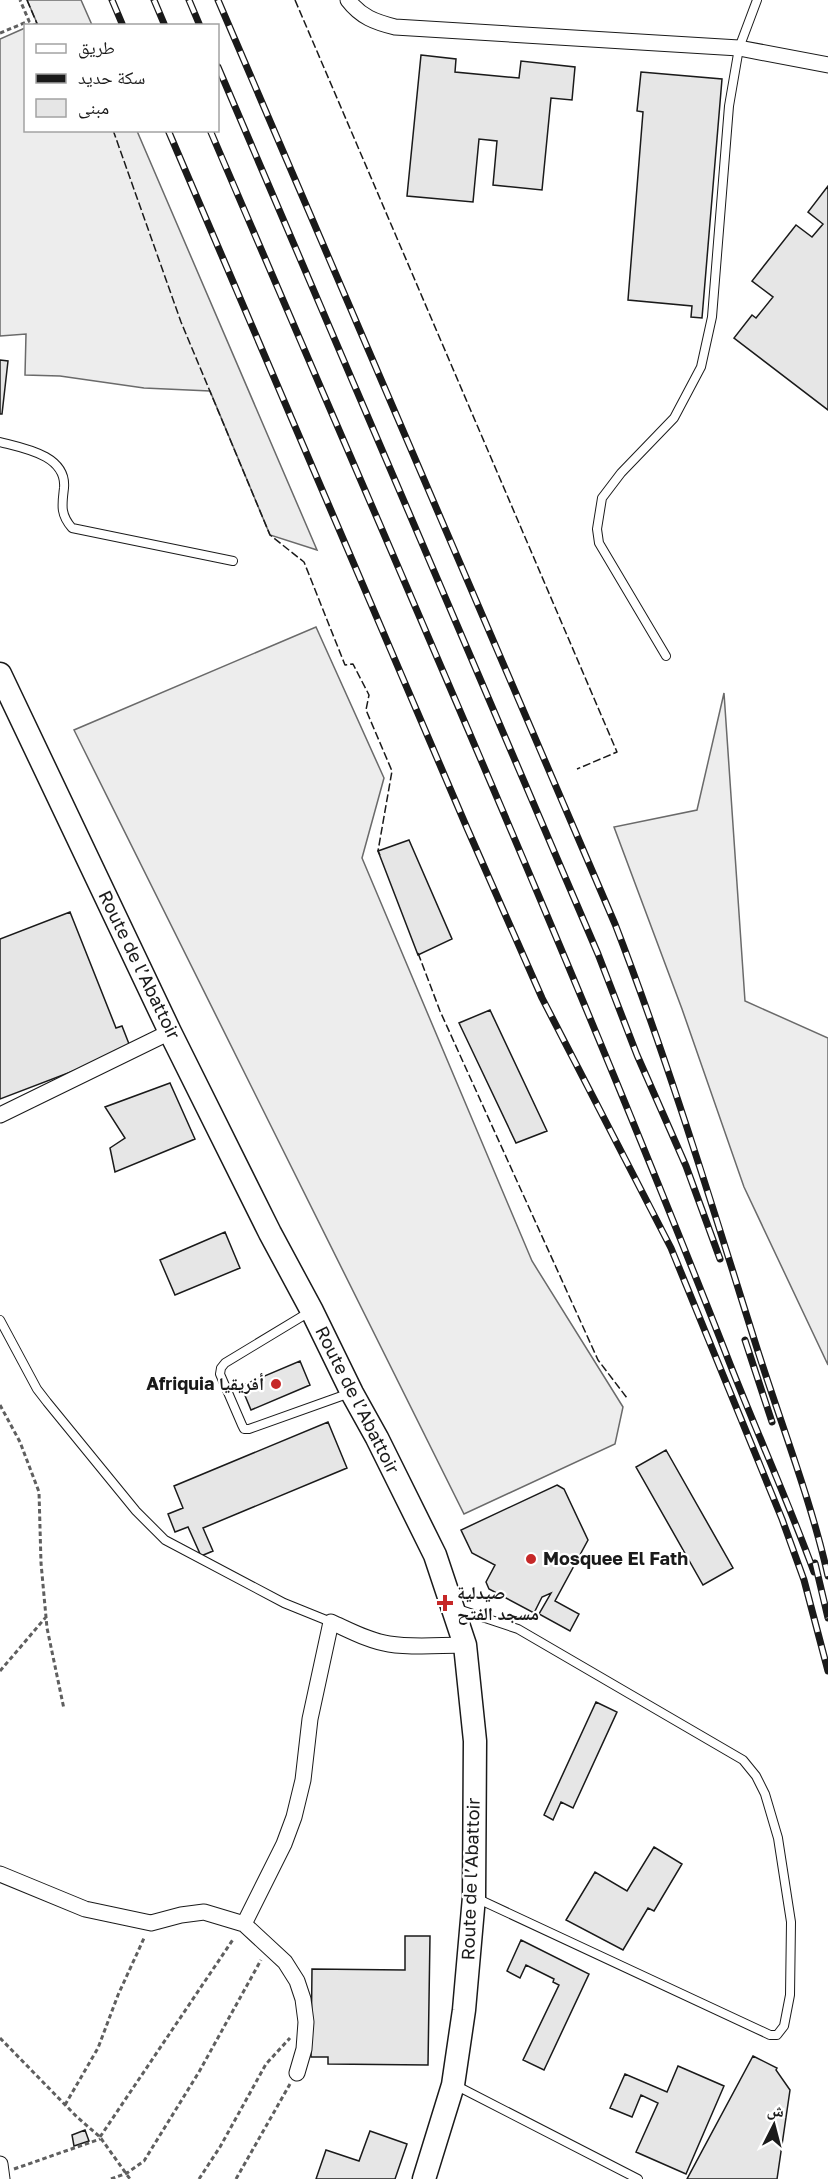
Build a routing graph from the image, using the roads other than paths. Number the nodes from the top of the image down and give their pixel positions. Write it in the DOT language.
graph roads {
  1 [pos="348,0"];
  2 [pos="757,0"];
  3 [pos="739,48"];
  4 [pos="828,65"];
  5 [pos="0,442"];
  6 [pos="233,561"];
  7 [pos="666,656"];
  8 [pos="0,674"];
  9 [pos="170,1032"];
  10 [pos="0,1115"];
  11 [pos="312,1311"];
  12 [pos="0,1320"];
  13 [pos="352,1393"];
  14 [pos="454,1607"];
  15 [pos="331,1622"];
  16 [pos="465,1645"];
  17 [pos="0,1874"];
  18 [pos="474,1897"];
  19 [pos="244,1924"];
  20 [pos="297,2073"];
  21 [pos="453,2085"];
  22 [pos="424,2179"];
  23 [pos="638,2179"];
  1 -- 3 [label="street"];
  2 -- 3 [label="lane"];
  3 -- 4 [label="street"];
  3 -- 7 [label="lane"];
  5 -- 6 [label="lane"];
  8 -- 9 [label="main road, Route de l’Abattoir"];
  9 -- 10 [label="street"];
  9 -- 11 [label="main road, Route de l’Abattoir"];
  11 -- 13 [label="main road, Route de l’Abattoir"];
  11 -- 13 [label="lane"];
  12 -- 15 [label="lane"];
  13 -- 14 [label="main road, Route de l’Abattoir"];
  14 -- 16 [label="main road, Route de l’Abattoir"];
  14 -- 18 [label="lane"];
  15 -- 16 [label="street"];
  15 -- 19 [label="street"];
  16 -- 18 [label="main road, Route de l’Abattoir"];
  17 -- 19 [label="street"];
  18 -- 21 [label="main road, Route de l’Abattoir"];
  19 -- 20 [label="street"];
  21 -- 22 [label="main road, Route de l’Abattoir"];
  21 -- 23 [label="lane"];
}
